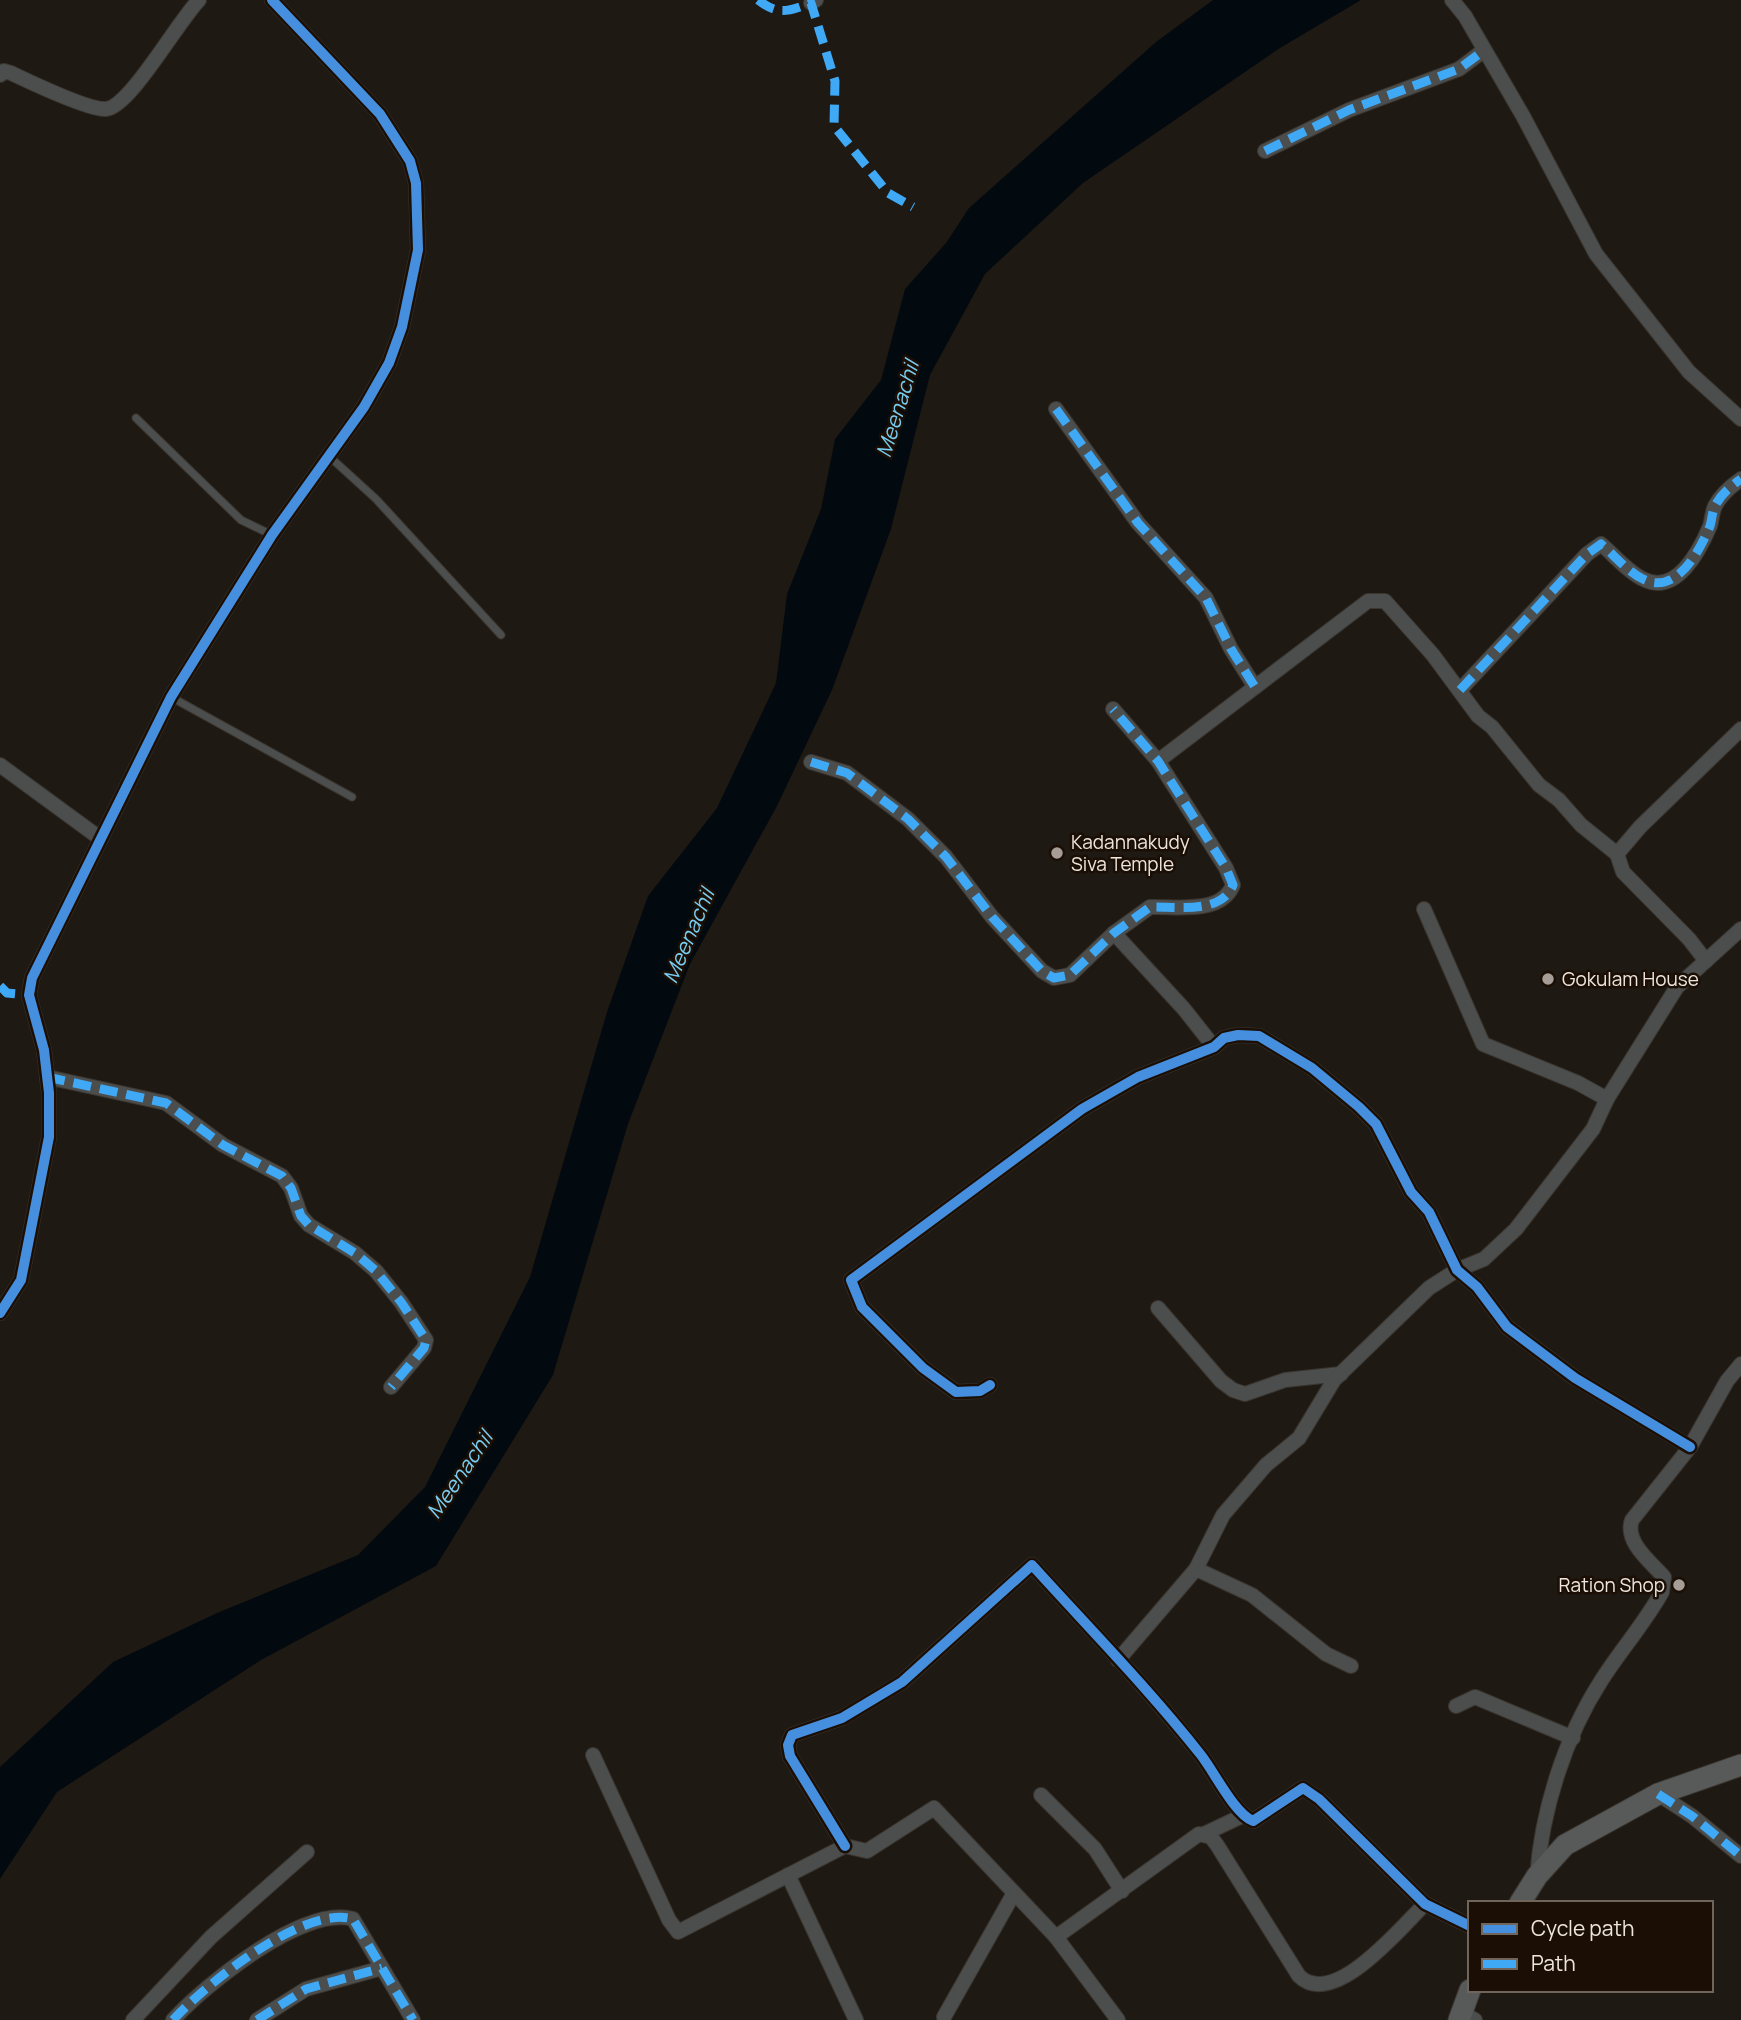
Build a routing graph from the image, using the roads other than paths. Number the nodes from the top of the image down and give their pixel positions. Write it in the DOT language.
graph roads {
  1 [pos="199,0"];
  2 [pos="272,0"];
  3 [pos="1452,0"];
  4 [pos="1483,51"];
  5 [pos="2,70"];
  6 [pos="1265,151"];
  7 [pos="1056,409"];
  8 [pos="135,418"];
  9 [pos="1741,419"];
  10 [pos="331,458"];
  11 [pos="1741,479"];
  12 [pos="272,535"];
  13 [pos="501,635"];
  14 [pos="1255,687"];
  15 [pos="1460,690"];
  16 [pos="171,697"];
  17 [pos="1113,709"];
  18 [pos="1741,729"];
  19 [pos="1158,761"];
  20 [pos="811,762"];
  21 [pos="0,765"];
  22 [pos="352,797"];
  23 [pos="101,839"];
  24 [pos="1617,855"];
  25 [pos="1424,909"];
  26 [pos="1741,929"];
  27 [pos="1114,933"];
  28 [pos="1706,961"];
  29 [pos="1214,1046"];
  30 [pos="47,1077"];
  31 [pos="1607,1100"];
  32 [pos="1457,1270"];
  33 [pos="1158,1308"];
  34 [pos="0,1313"];
  35 [pos="1741,1364"];
  36 [pos="1341,1374"];
  37 [pos="989,1385"];
  38 [pos="391,1387"];
  39 [pos="1690,1447"];
  40 [pos="1196,1569"];
  41 [pos="1118,1660"];
  42 [pos="1351,1666"];
  43 [pos="1456,1706"];
  44 [pos="1573,1738"];
  45 [pos="593,1755"];
  46 [pos="1741,1765"];
  47 [pos="1658,1794"];
  48 [pos="1041,1795"];
  49 [pos="1242,1816"];
  50 [pos="1204,1834"];
  51 [pos="845,1846"];
  52 [pos="307,1852"];
  53 [pos="1741,1856"];
  54 [pos="788,1875"];
  55 [pos="1537,1876"];
  56 [pos="1122,1891"];
  57 [pos="1014,1893"];
  58 [pos="1521,1901"];
  59 [pos="1425,1904"];
  60 [pos="1468,1925"];
  61 [pos="1056,1937"];
  62 [pos="382,1968"];
  63 [pos="1470,1992"];
  64 [pos="944,2017"];
  65 [pos="1465,2018"];
  66 [pos="133,2020"];
  67 [pos="173,2020"];
  68 [pos="257,2020"];
  69 [pos="413,2020"];
  70 [pos="856,2020"];
  71 [pos="1118,2020"];
  1 -- 5 [label="street"];
  2 -- 10 [label="street"];
  3 -- 4 [label="street"];
  4 -- 6 [label="street"];
  4 -- 9 [label="street"];
  7 -- 14 [label="street"];
  8 -- 12 [label="lane"];
  10 -- 12 [label="street"];
  10 -- 13 [label="lane"];
  11 -- 15 [label="street"];
  12 -- 16 [label="street"];
  14 -- 15 [label="street"];
  14 -- 19 [label="street"];
  15 -- 24 [label="street"];
  16 -- 22 [label="lane"];
  16 -- 23 [label="street"];
  17 -- 19 [label="street"];
  18 -- 24 [label="street"];
  19 -- 27 [label="street"];
  20 -- 27 [label="street"];
  21 -- 23 [label="street"];
  23 -- 30 [label="street"];
  24 -- 28 [label="street"];
  25 -- 31 [label="street"];
  26 -- 28 [label="street"];
  27 -- 29 [label="street"];
  28 -- 31 [label="street"];
  29 -- 32 [label="street"];
  29 -- 37 [label="street"];
  30 -- 34 [label="street"];
  30 -- 38 [label="street"];
  31 -- 32 [label="street"];
  32 -- 36 [label="street"];
  32 -- 39 [label="street"];
  33 -- 36 [label="street"];
  35 -- 39 [label="street"];
  36 -- 40 [label="street"];
  39 -- 44 [label="street"];
  40 -- 41 [label="street"];
  40 -- 42 [label="street"];
  41 -- 49 [label="street"];
  41 -- 51 [label="street"];
  43 -- 44 [label="street"];
  44 -- 55 [label="street"];
  45 -- 54 [label="street"];
  46 -- 47 [label="main road"];
  47 -- 53 [label="street"];
  47 -- 55 [label="main road"];
  48 -- 56 [label="street"];
  49 -- 50 [label="street"];
  49 -- 59 [label="street"];
  50 -- 56 [label="street"];
  50 -- 59 [label="street"];
  51 -- 54 [label="street"];
  51 -- 57 [label="street"];
  52 -- 66 [label="street"];
  54 -- 70 [label="street"];
  55 -- 58 [label="main road"];
  56 -- 61 [label="street"];
  57 -- 61 [label="street"];
  57 -- 64 [label="street"];
  59 -- 60 [label="street"];
  61 -- 71 [label="street"];
  62 -- 67 [label="street"];
  62 -- 68 [label="street"];
  62 -- 69 [label="street"];
  63 -- 65 [label="main road"];
}
